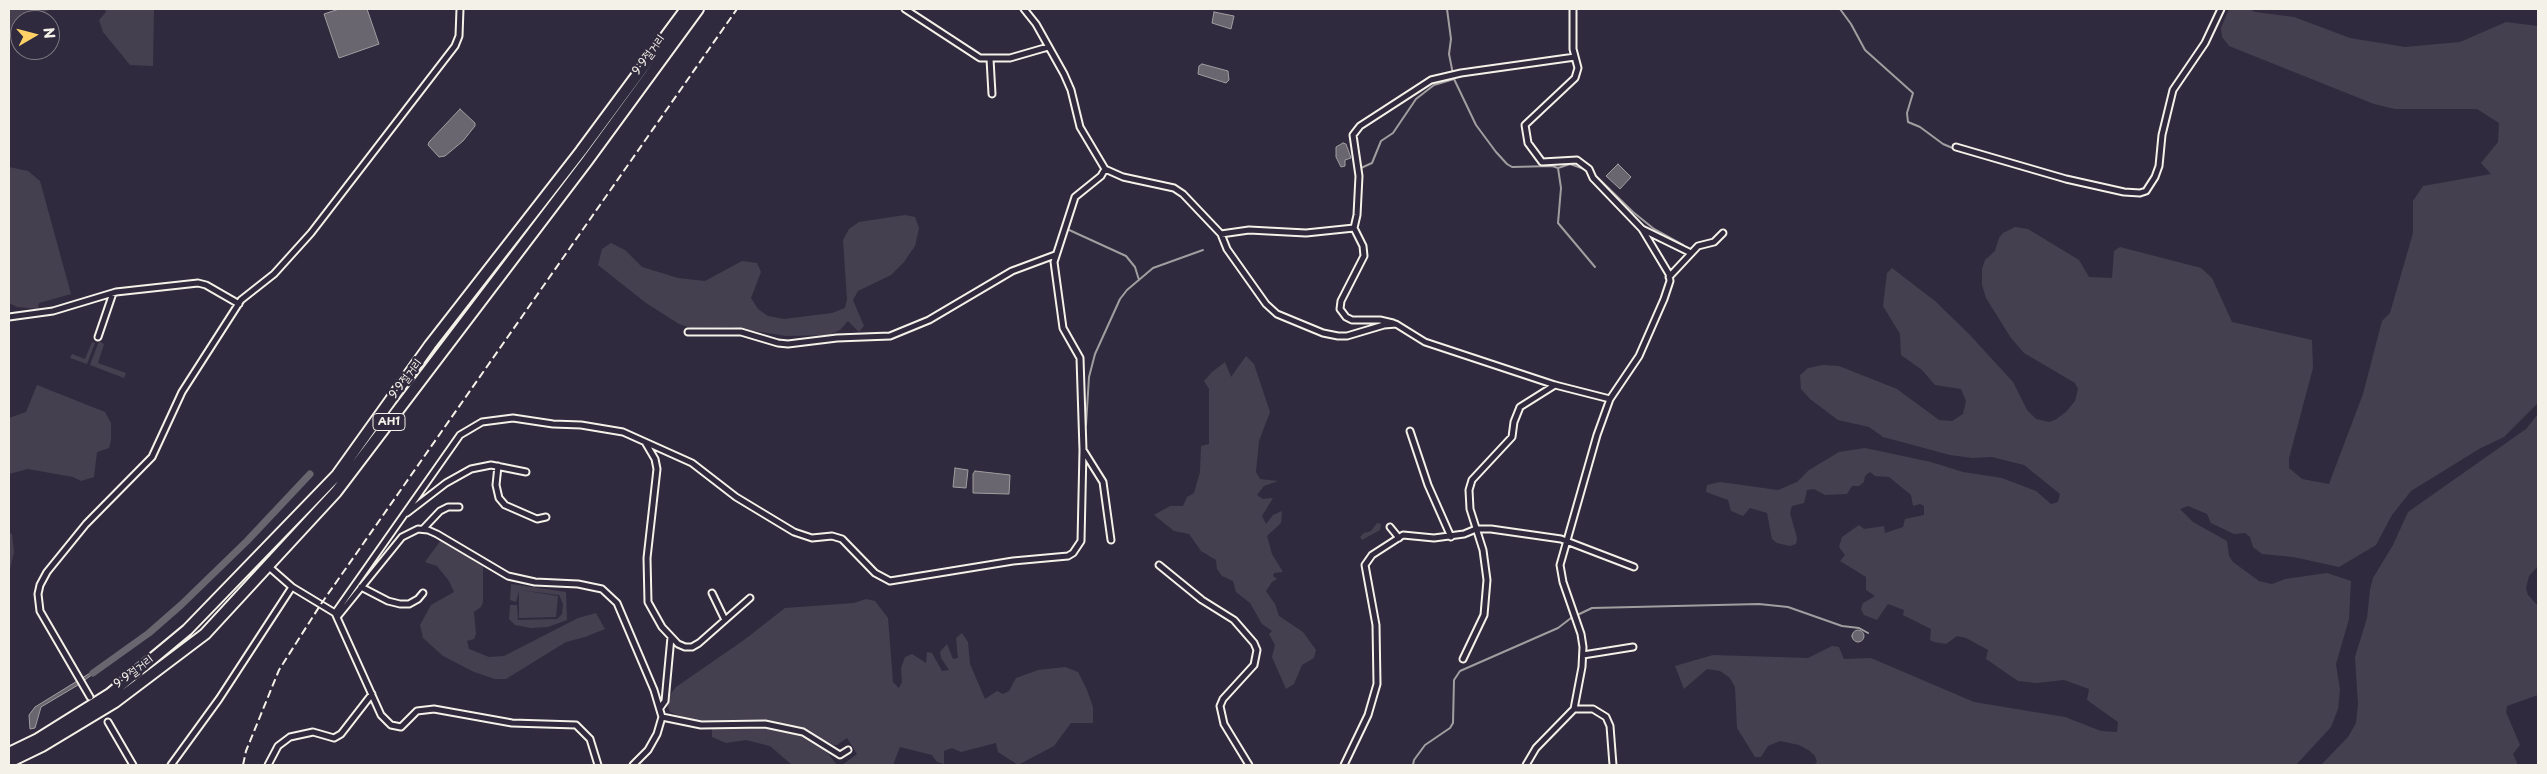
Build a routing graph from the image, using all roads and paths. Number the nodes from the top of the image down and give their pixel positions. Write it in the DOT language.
graph roads {
  1 [pos="460,9"];
  2 [pos="686,9"];
  3 [pos="698,9"];
  4 [pos="905,9"];
  5 [pos="1024,9"];
  6 [pos="1573,9"];
  7 [pos="2221,9"];
  8 [pos="1048,47"];
  9 [pos="1575,57"];
  10 [pos="990,59"];
  11 [pos="992,94"];
  12 [pos="1956,147"];
  13 [pos="1105,169"];
  14 [pos="1354,228"];
  15 [pos="1642,229"];
  16 [pos="1221,234"];
  17 [pos="1723,234"];
  18 [pos="1691,253"];
  19 [pos="1056,255"];
  20 [pos="1670,278"];
  21 [pos="113,293"];
  22 [pos="239,304"];
  23 [pos="9,317"];
  24 [pos="1396,324"];
  25 [pos="688,332"];
  26 [pos="98,337"];
  27 [pos="1555,385"];
  28 [pos="1610,400"];
  29 [pos="1410,431"];
  30 [pos="644,441"];
  31 [pos="1084,450"];
  32 [pos="498,466"];
  33 [pos="526,472"];
  34 [pos="459,507"];
  35 [pos="403,516"];
  36 [pos="546,517"];
  37 [pos="1390,527"];
  38 [pos="1476,529"];
  39 [pos="423,530"];
  40 [pos="1451,536"];
  41 [pos="1399,538"];
  42 [pos="1111,540"];
  43 [pos="1568,541"];
  44 [pos="1159,565"];
  45 [pos="268,566"];
  46 [pos="1634,568"];
  47 [pos="292,587"];
  48 [pos="361,587"];
  49 [pos="423,593"];
  50 [pos="712,593"];
  51 [pos="750,598"];
  52 [pos="336,615"];
  53 [pos="725,620"];
  54 [pos="671,637"];
  55 [pos="1633,647"];
  56 [pos="1583,655"];
  57 [pos="1464,659"];
  58 [pos="372,694"];
  59 [pos="90,698"];
  60 [pos="660,708"];
  61 [pos="1574,709"];
  62 [pos="662,717"];
  63 [pos="108,722"];
  64 [pos="848,750"];
  65 [pos="9,754"];
  66 [pos="9,762"];
  67 [pos="133,765"];
  68 [pos="171,765"];
  69 [pos="268,765"];
  70 [pos="598,765"];
  71 [pos="633,765"];
  72 [pos="1249,765"];
  73 [pos="1344,765"];
  74 [pos="1526,765"];
  75 [pos="1613,765"];
  1 -- 22 [label="street"];
  2 -- 65 [label="highway, 9·9절거리 / AH1"];
  3 -- 45 [label="highway, 9·9절거리 / AH1"];
  4 -- 10 [label="street"];
  5 -- 8 [label="street"];
  6 -- 9 [label="street"];
  7 -- 12 [label="street"];
  8 -- 10 [label="street"];
  8 -- 13 [label="street"];
  9 -- 14 [label="street"];
  9 -- 15 [label="street"];
  10 -- 11 [label="street"];
  13 -- 16 [label="street"];
  13 -- 19 [label="street"];
  14 -- 16 [label="street"];
  14 -- 24 [label="street"];
  15 -- 18 [label="street"];
  15 -- 20 [label="street"];
  16 -- 24 [label="street"];
  17 -- 18 [label="street"];
  18 -- 20 [label="street"];
  19 -- 25 [label="street"];
  19 -- 31 [label="street"];
  20 -- 28 [label="street"];
  21 -- 22 [label="street"];
  21 -- 23 [label="street"];
  21 -- 26 [label="street"];
  22 -- 59 [label="street"];
  24 -- 27 [label="street"];
  27 -- 28 [label="street"];
  27 -- 38 [label="street"];
  28 -- 43 [label="street"];
  29 -- 40 [label="street"];
  30 -- 31 [label="street"];
  30 -- 35 [label="street"];
  30 -- 54 [label="street"];
  31 -- 42 [label="street"];
  32 -- 33 [label="street"];
  32 -- 35 [label="street"];
  32 -- 36 [label="street"];
  34 -- 39 [label="street"];
  35 -- 52 [label="street"];
  37 -- 41 [label="street"];
  38 -- 40 [label="street"];
  38 -- 43 [label="street"];
  38 -- 57 [label="street"];
  39 -- 48 [label="street"];
  39 -- 60 [label="street"];
  40 -- 41 [label="street"];
  41 -- 73 [label="street"];
  43 -- 46 [label="street"];
  43 -- 56 [label="street"];
  44 -- 72 [label="street"];
  45 -- 47 [label="street"];
  45 -- 66 [label="highway, 9·9절거리 / AH1"];
  47 -- 52 [label="street"];
  47 -- 68 [label="street"];
  48 -- 49 [label="street"];
  48 -- 52 [label="street"];
  50 -- 53 [label="street"];
  51 -- 53 [label="street"];
  52 -- 58 [label="street"];
  53 -- 54 [label="street"];
  54 -- 60 [label="street"];
  55 -- 56 [label="street"];
  56 -- 61 [label="street"];
  58 -- 69 [label="street"];
  58 -- 70 [label="street"];
  60 -- 62 [label="street"];
  61 -- 74 [label="street"];
  61 -- 75 [label="street"];
  62 -- 64 [label="street"];
  62 -- 71 [label="street"];
  63 -- 67 [label="street"];
}
